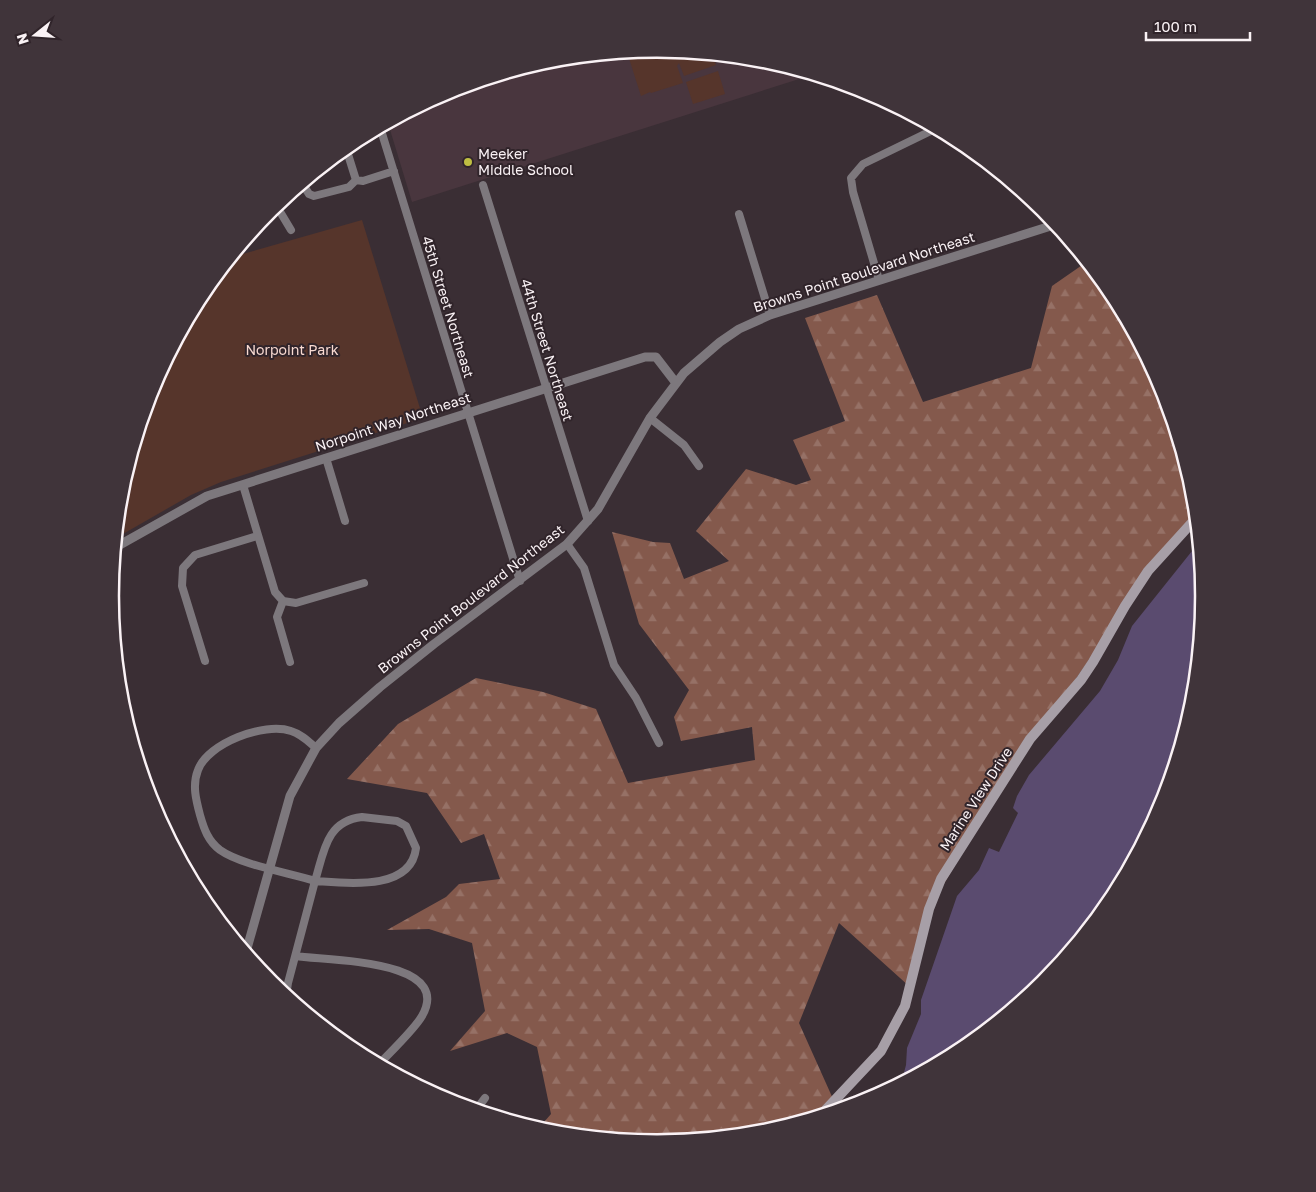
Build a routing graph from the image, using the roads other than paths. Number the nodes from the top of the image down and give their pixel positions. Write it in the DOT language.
graph roads {
  1 [pos="930,132"];
  2 [pos="382,134"];
  3 [pos="348,156"];
  4 [pos="394,171"];
  5 [pos="356,180"];
  6 [pos="483,186"];
  7 [pos="306,189"];
  8 [pos="280,212"];
  9 [pos="739,214"];
  10 [pos="1049,226"];
  11 [pos="291,230"];
  12 [pos="879,280"];
  13 [pos="770,315"];
  14 [pos="676,383"];
  15 [pos="546,388"];
  16 [pos="468,413"];
  17 [pos="650,418"];
  18 [pos="326,458"];
  19 [pos="699,466"];
  20 [pos="243,485"];
  21 [pos="345,520"];
  22 [pos="588,521"];
  23 [pos="1192,524"];
  24 [pos="257,536"];
  25 [pos="123,543"];
  26 [pos="567,544"];
  27 [pos="520,581"];
  28 [pos="364,583"];
  29 [pos="283,601"];
  30 [pos="204,662"];
  31 [pos="290,662"];
  32 [pos="659,743"];
  33 [pos="316,748"];
  34 [pos="270,867"];
  35 [pos="315,881"];
  36 [pos="248,945"];
  37 [pos="296,956"];
  38 [pos="287,987"];
  39 [pos="384,1059"];
  40 [pos="485,1098"];
  41 [pos="480,1104"];
  42 [pos="829,1107"];
  1 -- 12 [label="street"];
  2 -- 4 [label="street, 45th Street Northeast"];
  3 -- 5 [label="street"];
  4 -- 5 [label="street"];
  4 -- 16 [label="street, 45th Street Northeast"];
  5 -- 7 [label="street"];
  6 -- 15 [label="street, 44th Street Northeast"];
  8 -- 11 [label="street"];
  9 -- 13 [label="street"];
  10 -- 12 [label="street, Browns Point Boulevard Northeast"];
  12 -- 13 [label="street, Browns Point Boulevard Northeast"];
  13 -- 14 [label="street, Browns Point Boulevard Northeast"];
  14 -- 15 [label="street, Norpoint Way Northeast"];
  14 -- 17 [label="street, Browns Point Boulevard Northeast"];
  15 -- 16 [label="street, Norpoint Way Northeast"];
  15 -- 22 [label="street, 44th Street Northeast"];
  16 -- 18 [label="street, Norpoint Way Northeast"];
  16 -- 27 [label="street, 45th Street Northeast"];
  17 -- 19 [label="street"];
  17 -- 22 [label="street, Browns Point Boulevard Northeast"];
  18 -- 20 [label="street, Norpoint Way Northeast"];
  18 -- 21 [label="street"];
  20 -- 24 [label="street"];
  20 -- 25 [label="street, Norpoint Way Northeast"];
  22 -- 26 [label="street, Browns Point Boulevard Northeast"];
  23 -- 42 [label="main road, Marine View Drive"];
  24 -- 29 [label="street"];
  24 -- 30 [label="street"];
  26 -- 27 [label="street, Browns Point Boulevard Northeast"];
  26 -- 32 [label="street"];
  27 -- 33 [label="street, Browns Point Boulevard Northeast"];
  28 -- 29 [label="street"];
  29 -- 31 [label="street"];
  33 -- 34 [label="street, Browns Point Boulevard Northeast"];
  33 -- 34 [label="street"];
  34 -- 35 [label="street"];
  34 -- 36 [label="street, Browns Point Boulevard Northeast"];
  35 -- 35 [label="street"];
  35 -- 37 [label="street"];
  37 -- 38 [label="street"];
  37 -- 39 [label="street"];
  40 -- 41 [label="street"];
}
